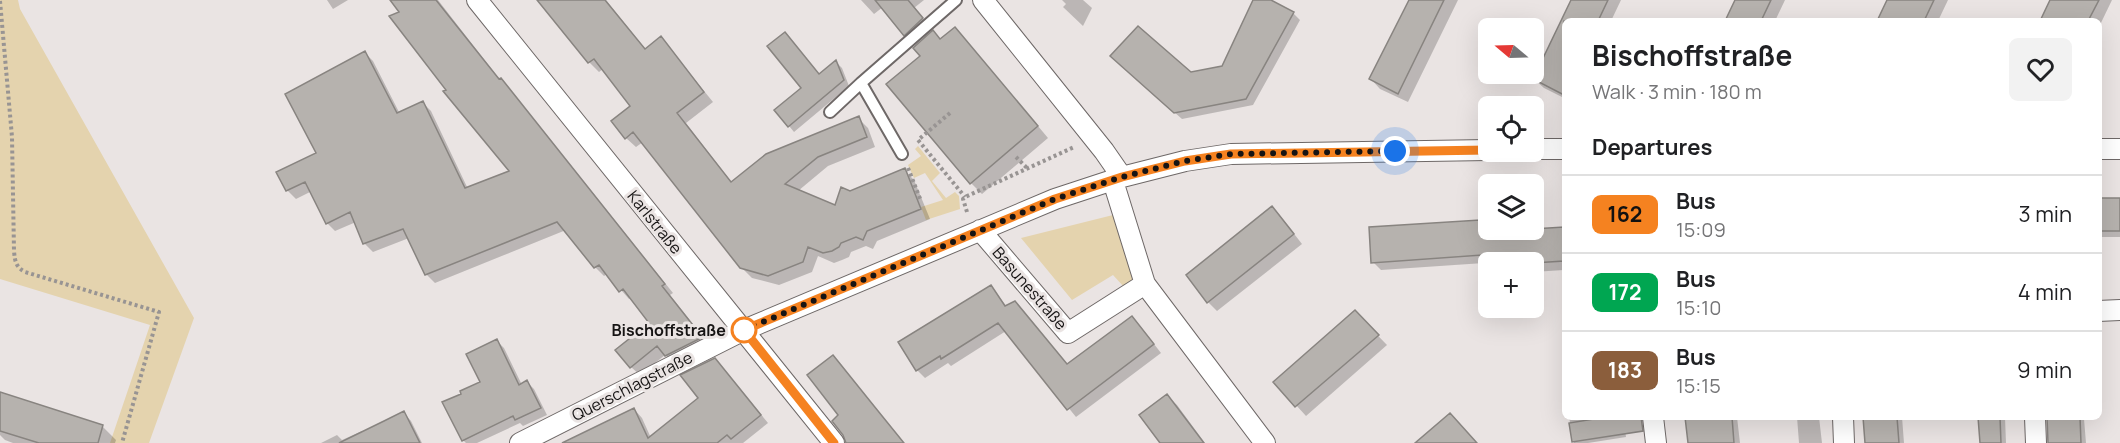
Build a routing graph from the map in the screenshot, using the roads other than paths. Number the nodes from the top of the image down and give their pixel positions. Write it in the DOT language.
graph roads {
  1 [pos="477,0"];
  2 [pos="957,0"];
  3 [pos="983,0"];
  4 [pos="861,82"];
  5 [pos="830,112"];
  6 [pos="1544,149"];
  7 [pos="1562,149"];
  8 [pos="2102,149"];
  9 [pos="2120,149"];
  10 [pos="1478,150"];
  11 [pos="902,154"];
  12 [pos="1117,179"];
  13 [pos="977,231"];
  14 [pos="1145,284"];
  15 [pos="2120,310"];
  16 [pos="2102,311"];
  17 [pos="744,330"];
  18 [pos="1653,420"];
  19 [pos="1843,420"];
  20 [pos="2035,420"];
  21 [pos="520,443"];
  22 [pos="834,443"];
  23 [pos="1265,443"];
  24 [pos="1656,443"];
  25 [pos="1845,443"];
  26 [pos="2036,443"];
  1 -- 17 [label="street, Karlstraße"];
  2 -- 4 [label="lane"];
  3 -- 12 [label="street"];
  4 -- 5 [label="lane"];
  4 -- 11 [label="lane"];
  6 -- 7 [label="street"];
  8 -- 9 [label="street"];
  10 -- 12 [label="street"];
  12 -- 13 [label="street"];
  12 -- 14 [label="street"];
  13 -- 14 [label="street, Basunestraße"];
  13 -- 17 [label="street"];
  14 -- 23 [label="street"];
  15 -- 16 [label="street"];
  17 -- 21 [label="street, Querschlagstraße"];
  17 -- 22 [label="street, Karlstraße"];
  18 -- 24 [label="street"];
  19 -- 25 [label="street"];
  20 -- 26 [label="street"];
}
